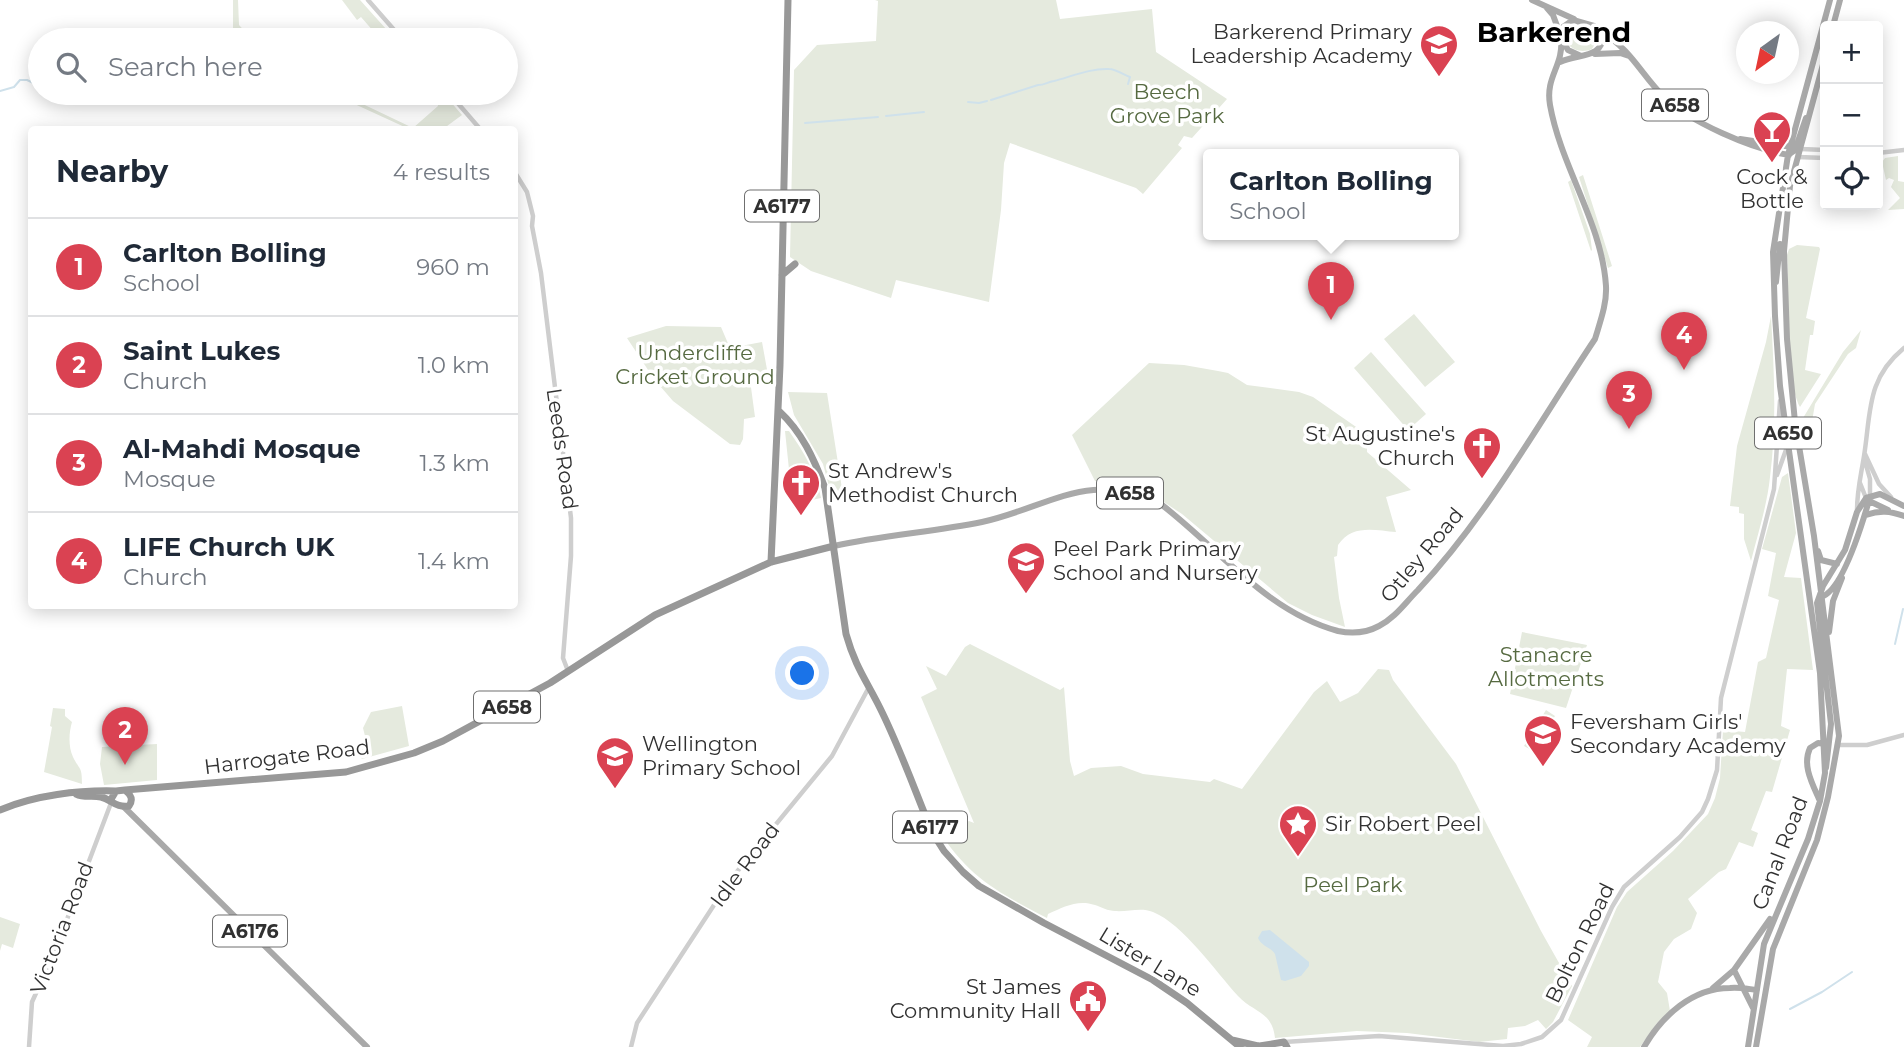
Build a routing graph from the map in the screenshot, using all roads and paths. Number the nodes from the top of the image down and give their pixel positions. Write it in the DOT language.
graph roads {
  1 [pos="368,0"];
  2 [pos="788,0"];
  3 [pos="1532,0"];
  4 [pos="1830,0"];
  5 [pos="1840,0"];
  6 [pos="1544,5"];
  7 [pos="1579,21"];
  8 [pos="1834,21"];
  9 [pos="392,28"];
  10 [pos="1604,34"];
  11 [pos="1561,36"];
  12 [pos="1591,54"];
  13 [pos="1581,56"];
  14 [pos="1631,57"];
  15 [pos="1560,62"];
  16 [pos="1820,78"];
  17 [pos="459,105"];
  18 [pos="478,126"];
  19 [pos="1733,138"];
  20 [pos="1795,148"];
  21 [pos="1820,150"];
  22 [pos="1904,150"];
  23 [pos="1883,152"];
  24 [pos="1787,155"];
  25 [pos="1797,157"];
  26 [pos="1820,158"];
  27 [pos="518,177"];
  28 [pos="1784,240"];
  29 [pos="794,264"];
  30 [pos="781,276"];
  31 [pos="1774,289"];
  32 [pos="1904,348"];
  33 [pos="1780,386"];
  34 [pos="779,411"];
  35 [pos="1795,422"];
  36 [pos="1789,442"];
  37 [pos="1864,455"];
  38 [pos="1775,479"];
  39 [pos="1859,481"];
  40 [pos="1868,499"];
  41 [pos="1892,499"];
  42 [pos="1904,506"];
  43 [pos="1857,512"];
  44 [pos="1893,512"];
  45 [pos="1866,515"];
  46 [pos="1904,516"];
  47 [pos="1814,536"];
  48 [pos="834,546"];
  49 [pos="1849,557"];
  50 [pos="771,562"];
  51 [pos="1837,564"];
  52 [pos="1807,587"];
  53 [pos="1820,595"];
  54 [pos="1828,647"];
  55 [pos="569,672"];
  56 [pos="868,689"];
  57 [pos="1904,735"];
  58 [pos="1826,744"];
  59 [pos="1838,745"];
  60 [pos="155,789"];
  61 [pos="121,790"];
  62 [pos="75,794"];
  63 [pos="1820,801"];
  64 [pos="123,805"];
  65 [pos="0,810"];
  66 [pos="1778,907"];
  67 [pos="1763,951"];
  68 [pos="1746,954"];
  69 [pos="1772,954"];
  70 [pos="1734,970"];
  71 [pos="1742,988"];
  72 [pos="1766,989"];
  73 [pos="1711,990"];
  74 [pos="1756,990"];
  75 [pos="1754,1009"];
  76 [pos="1230,1042"];
  77 [pos="1285,1045"];
  78 [pos="1262,1046"];
  79 [pos="29,1047"];
  80 [pos="368,1047"];
  81 [pos="631,1047"];
  82 [pos="1240,1047"];
  83 [pos="1644,1047"];
  84 [pos="1748,1047"];
  85 [pos="1756,1047"];
  1 -- 9 [label="street"];
  2 -- 30 [label="highway, A6177"];
  3 -- 6 [label="main road"];
  4 -- 20 [label="main road, A650"];
  5 -- 8 [label="main road"];
  6 -- 7 [label="main road"];
  6 -- 11 [label="main road"];
  7 -- 10 [label="main road"];
  7 -- 11 [label="main road"];
  10 -- 12 [label="main road"];
  10 -- 14 [label="main road, A658"];
  11 -- 13 [label="main road"];
  11 -- 15 [label="main road, A658"];
  12 -- 13 [label="main road"];
  12 -- 14 [label="main road"];
  13 -- 15 [label="main road"];
  14 -- 19 [label="main road, A658"];
  15 -- 48 [label="main road, Otley Road / A658"];
  16 -- 20 [label="main road, A650"];
  17 -- 18 [label="street"];
  19 -- 20 [label="main road, A658"];
  19 -- 24 [label="main road, A658"];
  20 -- 21 [label="street"];
  20 -- 24 [label="main road, A650"];
  20 -- 25 [label="main road, A650"];
  22 -- 23 [label="street"];
  24 -- 25 [label="main road, A658"];
  24 -- 31 [label="main road, A650"];
  25 -- 26 [label="street"];
  25 -- 28 [label="main road, A650"];
  27 -- 55 [label="street, Leeds Road"];
  28 -- 31 [label="main road"];
  28 -- 35 [label="main road, A650"];
  29 -- 30 [label="highway"];
  30 -- 34 [label="highway, A6177"];
  31 -- 33 [label="main road, A650"];
  32 -- 37 [label="street"];
  33 -- 36 [label="main road, A650"];
  33 -- 38 [label="street, Bolton Road"];
  34 -- 48 [label="highway, A6177"];
  34 -- 50 [label="highway"];
  35 -- 36 [label="main road"];
  35 -- 47 [label="main road, A650"];
  36 -- 38 [label="street, Bolton Road"];
  36 -- 52 [label="main road, A650"];
  37 -- 39 [label="street"];
  37 -- 40 [label="street"];
  37 -- 41 [label="street"];
  38 -- 77 [label="street, Bolton Road"];
  39 -- 40 [label="street"];
  39 -- 43 [label="street"];
  40 -- 41 [label="main road"];
  40 -- 43 [label="main road"];
  40 -- 44 [label="main road"];
  40 -- 45 [label="main road, Canal Road"];
  41 -- 42 [label="main road"];
  43 -- 51 [label="main road"];
  44 -- 45 [label="main road"];
  44 -- 46 [label="main road"];
  45 -- 49 [label="main road, Canal Road"];
  47 -- 51 [label="main road"];
  47 -- 53 [label="main road, A650"];
  48 -- 50 [label="highway, Harrogate Road / A658"];
  48 -- 56 [label="highway, A6177"];
  49 -- 53 [label="main road, Canal Road"];
  49 -- 54 [label="main road, Canal Road"];
  50 -- 55 [label="highway, Harrogate Road / A658"];
  51 -- 53 [label="main road"];
  52 -- 53 [label="main road"];
  52 -- 58 [label="main road, A650"];
  53 -- 54 [label="main road, Canal Road / A650"];
  53 -- 58 [label="main road, A650"];
  54 -- 59 [label="main road, Canal Road / A650"];
  55 -- 60 [label="highway, Harrogate Road / A658"];
  56 -- 76 [label="highway, Lister Lane / A6177"];
  56 -- 81 [label="street, Idle Road"];
  57 -- 59 [label="street"];
  58 -- 59 [label="main road"];
  58 -- 63 [label="main road, Canal Road / A650"];
  58 -- 63 [label="main road"];
  59 -- 69 [label="main road, Canal Road / A650"];
  60 -- 61 [label="highway, A658"];
  60 -- 64 [label="highway, A658"];
  61 -- 62 [label="highway, A658"];
  61 -- 64 [label="highway"];
  61 -- 64 [label="highway"];
  62 -- 64 [label="highway, A658"];
  62 -- 65 [label="highway, A658"];
  63 -- 66 [label="main road, Canal Road / A650"];
  64 -- 79 [label="street, Victoria Road"];
  64 -- 80 [label="main road, A6176"];
  66 -- 67 [label="main road, Canal Road / A650"];
  66 -- 68 [label="main road"];
  67 -- 68 [label="main road"];
  67 -- 69 [label="main road"];
  67 -- 74 [label="main road, Canal Road / A650"];
  68 -- 70 [label="main road"];
  69 -- 72 [label="main road, Canal Road / A650"];
  70 -- 71 [label="main road"];
  70 -- 73 [label="main road"];
  71 -- 73 [label="main road"];
  71 -- 74 [label="main road"];
  71 -- 75 [label="main road"];
  72 -- 74 [label="main road"];
  72 -- 85 [label="main road, Canal Road / A650"];
  73 -- 83 [label="main road"];
  74 -- 75 [label="main road, Canal Road / A650"];
  75 -- 84 [label="main road, Canal Road / A650"];
  76 -- 78 [label="highway, Lister Lane / A6177"];
  76 -- 82 [label="highway, Lister Lane / A6177"];
  77 -- 78 [label="highway, Bolton Road"];
}
